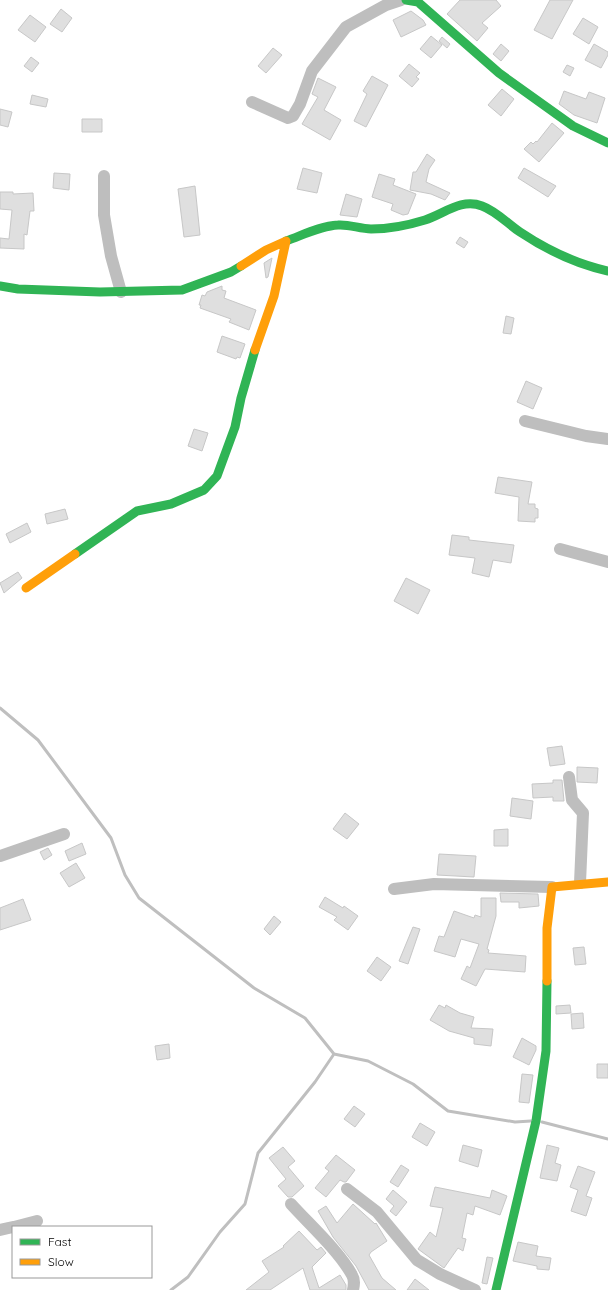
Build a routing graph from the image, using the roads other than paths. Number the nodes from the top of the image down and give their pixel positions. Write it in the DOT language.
graph roads {
  1 [pos="401,0"];
  2 [pos="406,0"];
  3 [pos="384,2"];
  4 [pos="252,102"];
  5 [pos="608,143"];
  6 [pos="104,176"];
  7 [pos="286,241"];
  8 [pos="608,271"];
  9 [pos="0,286"];
  10 [pos="121,292"];
  11 [pos="526,421"];
  12 [pos="608,439"];
  13 [pos="560,549"];
  14 [pos="608,562"];
  15 [pos="26,588"];
  16 [pos="569,777"];
  17 [pos="64,834"];
  18 [pos="0,856"];
  19 [pos="608,882"];
  20 [pos="580,883"];
  21 [pos="552,887"];
  22 [pos="394,889"];
  23 [pos="347,1189"];
  24 [pos="291,1204"];
  25 [pos="37,1221"];
  26 [pos="17,1226"];
  27 [pos="12,1227"];
  28 [pos="0,1230"];
  29 [pos="353,1290"];
  30 [pos="475,1290"];
  31 [pos="496,1290"];
  1 -- 3 [label="street"];
  2 -- 5 [label="street"];
  3 -- 4 [label="street"];
  6 -- 10 [label="street"];
  7 -- 8 [label="street"];
  7 -- 10 [label="street"];
  7 -- 15 [label="street"];
  9 -- 10 [label="street"];
  11 -- 12 [label="street"];
  13 -- 14 [label="street"];
  16 -- 20 [label="street"];
  17 -- 18 [label="street"];
  19 -- 20 [label="street"];
  20 -- 21 [label="street"];
  21 -- 22 [label="street"];
  21 -- 31 [label="street"];
  23 -- 30 [label="street"];
  24 -- 29 [label="street"];
  25 -- 26 [label="street"];
  27 -- 28 [label="street"];
}
